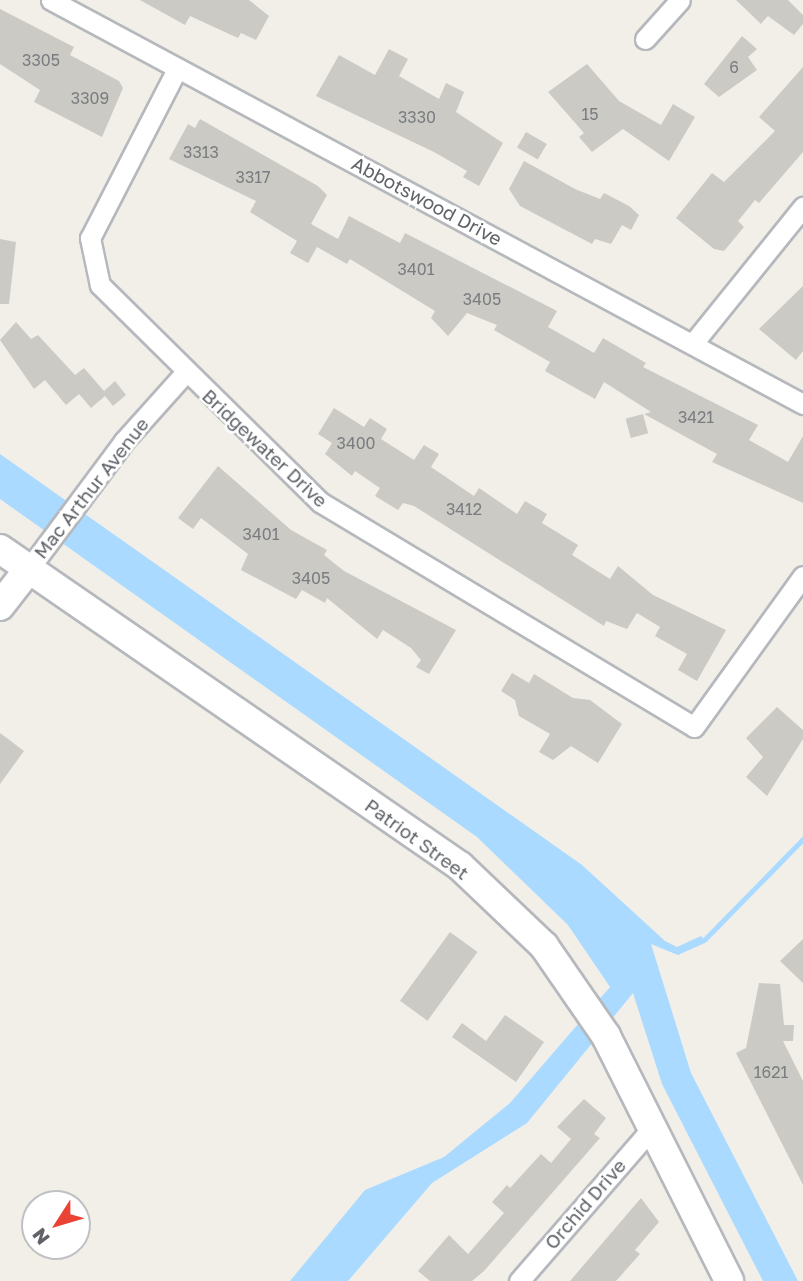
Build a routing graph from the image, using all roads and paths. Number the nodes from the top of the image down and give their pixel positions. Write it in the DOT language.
graph roads {
  1 [pos="51,0"];
  2 [pos="680,0"];
  3 [pos="645,39"];
  4 [pos="177,69"];
  5 [pos="803,207"];
  6 [pos="694,342"];
  7 [pos="185,373"];
  8 [pos="803,404"];
  9 [pos="0,550"];
  10 [pos="28,570"];
  11 [pos="803,576"];
  12 [pos="0,606"];
  13 [pos="652,1128"];
  14 [pos="519,1281"];
  15 [pos="729,1281"];
  1 -- 4 [label="street, Abbotswood Drive"];
  2 -- 3 [label="street"];
  4 -- 6 [label="street, Abbotswood Drive"];
  4 -- 7 [label="street, Bridgewater Drive"];
  5 -- 6 [label="street"];
  6 -- 8 [label="street, Abbotswood Drive"];
  7 -- 10 [label="street, Mac Arthur Avenue"];
  7 -- 11 [label="street, Bridgewater Drive"];
  9 -- 10 [label="main road, Patriot Street"];
  10 -- 12 [label="main road, Mac Arthur Avenue"];
  10 -- 13 [label="main road, Patriot Street"];
  13 -- 14 [label="street, Orchid Drive"];
  13 -- 15 [label="main road, Patriot Street"];
}
